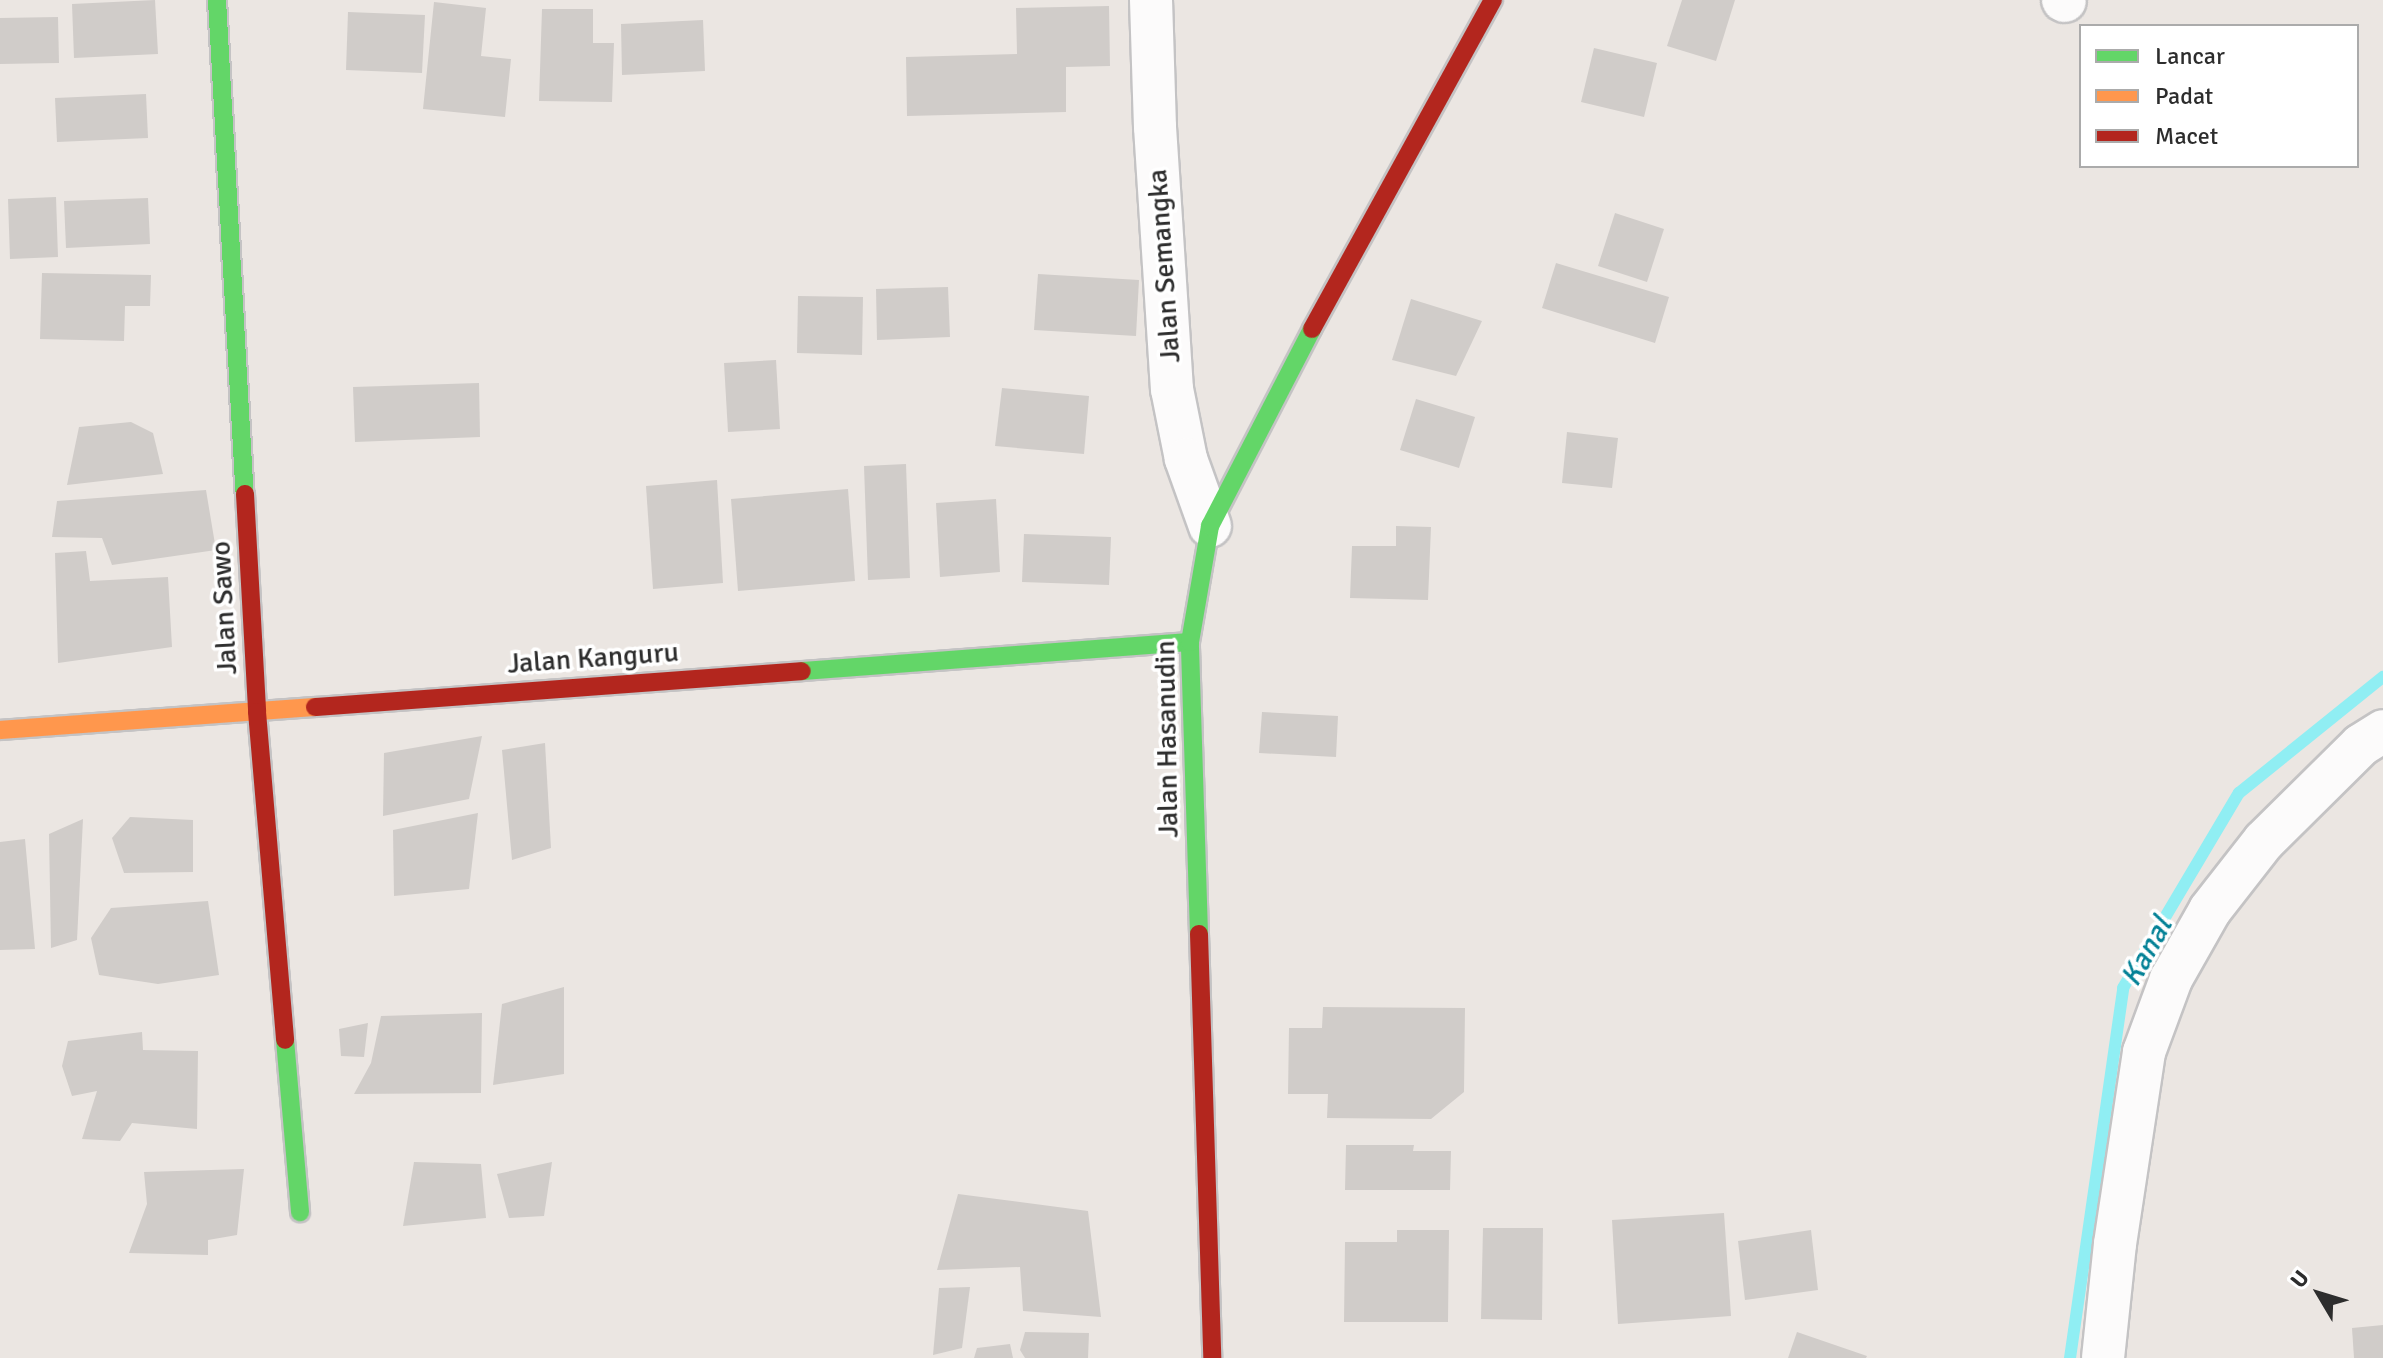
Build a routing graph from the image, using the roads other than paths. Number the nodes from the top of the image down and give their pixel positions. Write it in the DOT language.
graph roads {
  1 [pos="217,0"];
  2 [pos="1151,0"];
  3 [pos="1493,0"];
  4 [pos="1210,526"];
  5 [pos="1190,642"];
  6 [pos="257,712"];
  7 [pos="0,730"];
  8 [pos="2383,731"];
  9 [pos="300,1212"];
  10 [pos="1212,1358"];
  11 [pos="2103,1358"];
  1 -- 6 [label="street, Jalan Sawo"];
  2 -- 4 [label="street, Jalan Semangka"];
  3 -- 4 [label="street, Jalan Hasanudin"];
  4 -- 5 [label="street, Jalan Hasanudin"];
  5 -- 6 [label="street, Jalan Kanguru"];
  5 -- 10 [label="street, Jalan Hasanudin"];
  6 -- 7 [label="street, Jalan Kanguru"];
  6 -- 9 [label="street, Jalan Sawo"];
  8 -- 11 [label="street"];
}
